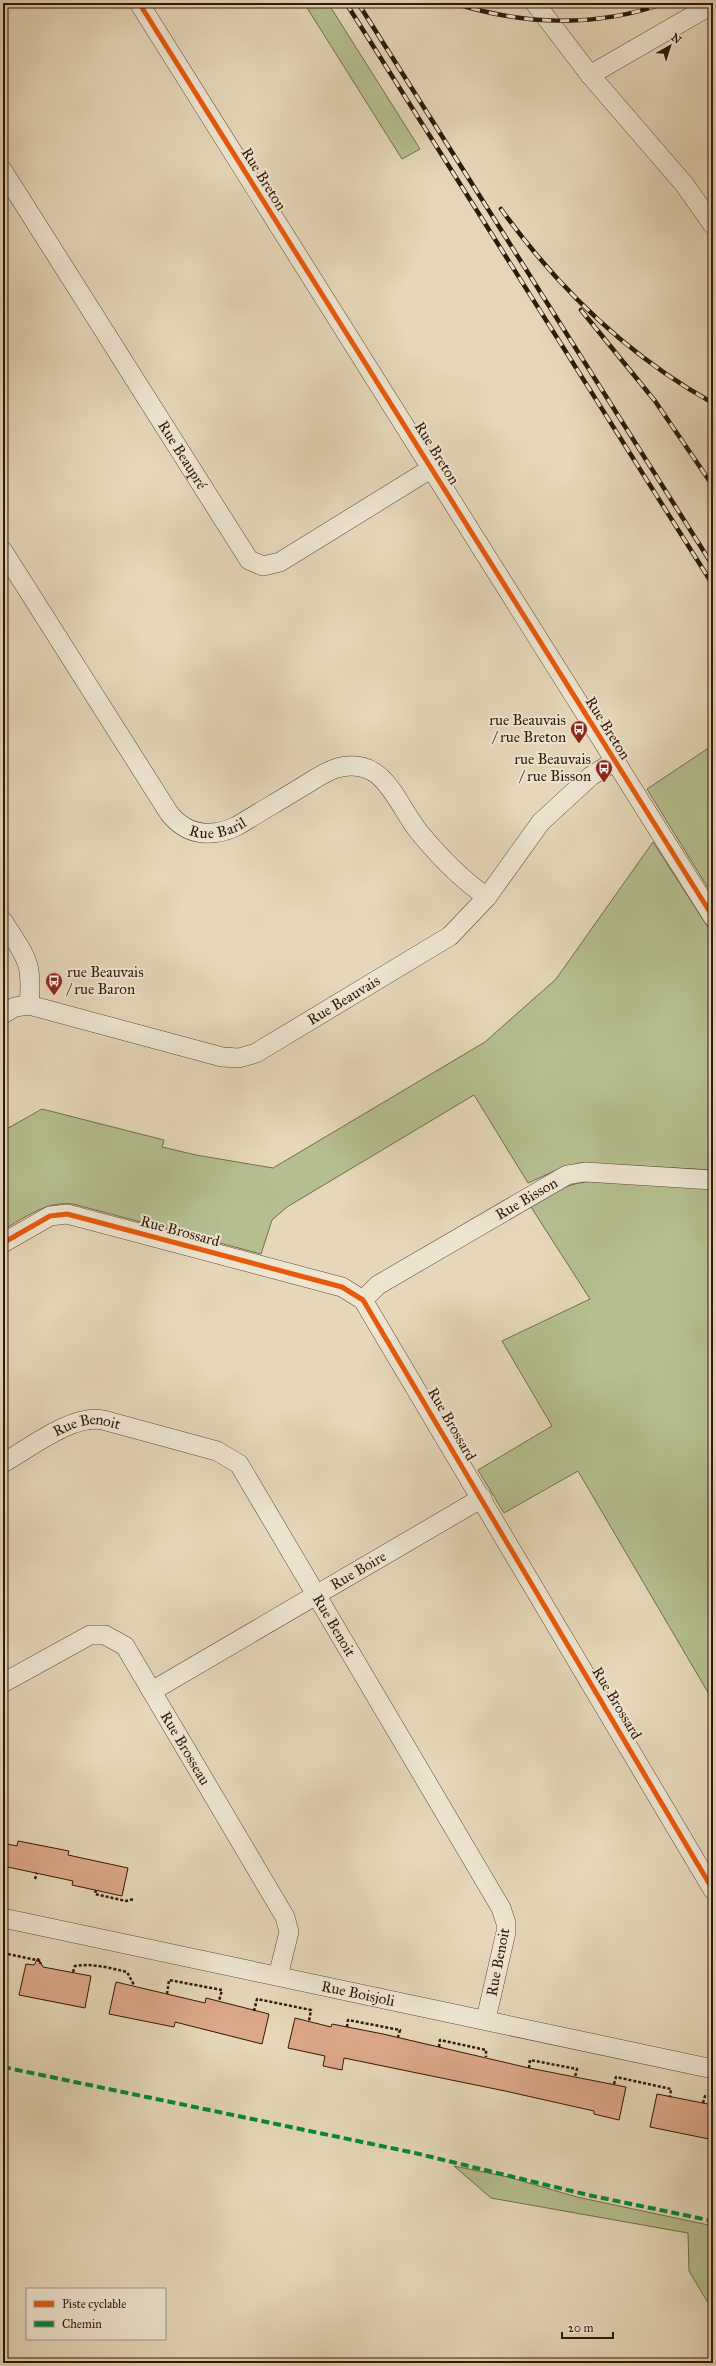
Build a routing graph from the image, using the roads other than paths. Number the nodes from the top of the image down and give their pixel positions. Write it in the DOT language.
graph roads {
  1 [pos="139,3"];
  2 [pos="535,3"];
  3 [pos="713,4"];
  4 [pos="590,75"];
  5 [pos="3,171"];
  6 [pos="713,225"];
  7 [pos="432,468"];
  8 [pos="3,551"];
  9 [pos="614,761"];
  10 [pos="487,897"];
  11 [pos="713,917"];
  12 [pos="3,921"];
  13 [pos="29,1005"];
  14 [pos="3,1014"];
  15 [pos="713,1180"];
  16 [pos="3,1243"];
  17 [pos="363,1300"];
  18 [pos="3,1463"];
  19 [pos="482,1498"];
  20 [pos="317,1594"];
  21 [pos="3,1683"];
  22 [pos="152,1691"];
  23 [pos="713,1890"];
  24 [pos="3,1918"];
  25 [pos="278,1976"];
  26 [pos="486,2019"];
  27 [pos="713,2069"];
  1 -- 7 [label="street, Rue Breton"];
  2 -- 4 [label="street"];
  3 -- 4 [label="street"];
  4 -- 6 [label="street"];
  5 -- 7 [label="street, Rue Beaupré"];
  7 -- 9 [label="street, Rue Breton"];
  8 -- 10 [label="street, Rue Baril"];
  9 -- 10 [label="street, Rue Beauvais"];
  9 -- 11 [label="street, Rue Breton"];
  10 -- 13 [label="street, Rue Beauvais"];
  12 -- 13 [label="street"];
  13 -- 14 [label="street, Rue Beauvais"];
  15 -- 17 [label="street, Rue Bisson"];
  16 -- 17 [label="street, Rue Brossard"];
  17 -- 19 [label="street, Rue Brossard"];
  18 -- 20 [label="street, Rue Benoit"];
  19 -- 20 [label="street, Rue Boire"];
  19 -- 23 [label="street, Rue Brossard"];
  20 -- 22 [label="street, Rue Boire"];
  20 -- 26 [label="street, Rue Benoit"];
  21 -- 22 [label="street, Rue Brosseau"];
  22 -- 25 [label="street, Rue Brosseau"];
  24 -- 25 [label="street, Rue Boisjoli"];
  25 -- 26 [label="street, Rue Boisjoli"];
  26 -- 27 [label="street, Rue Boisjoli"];
}
